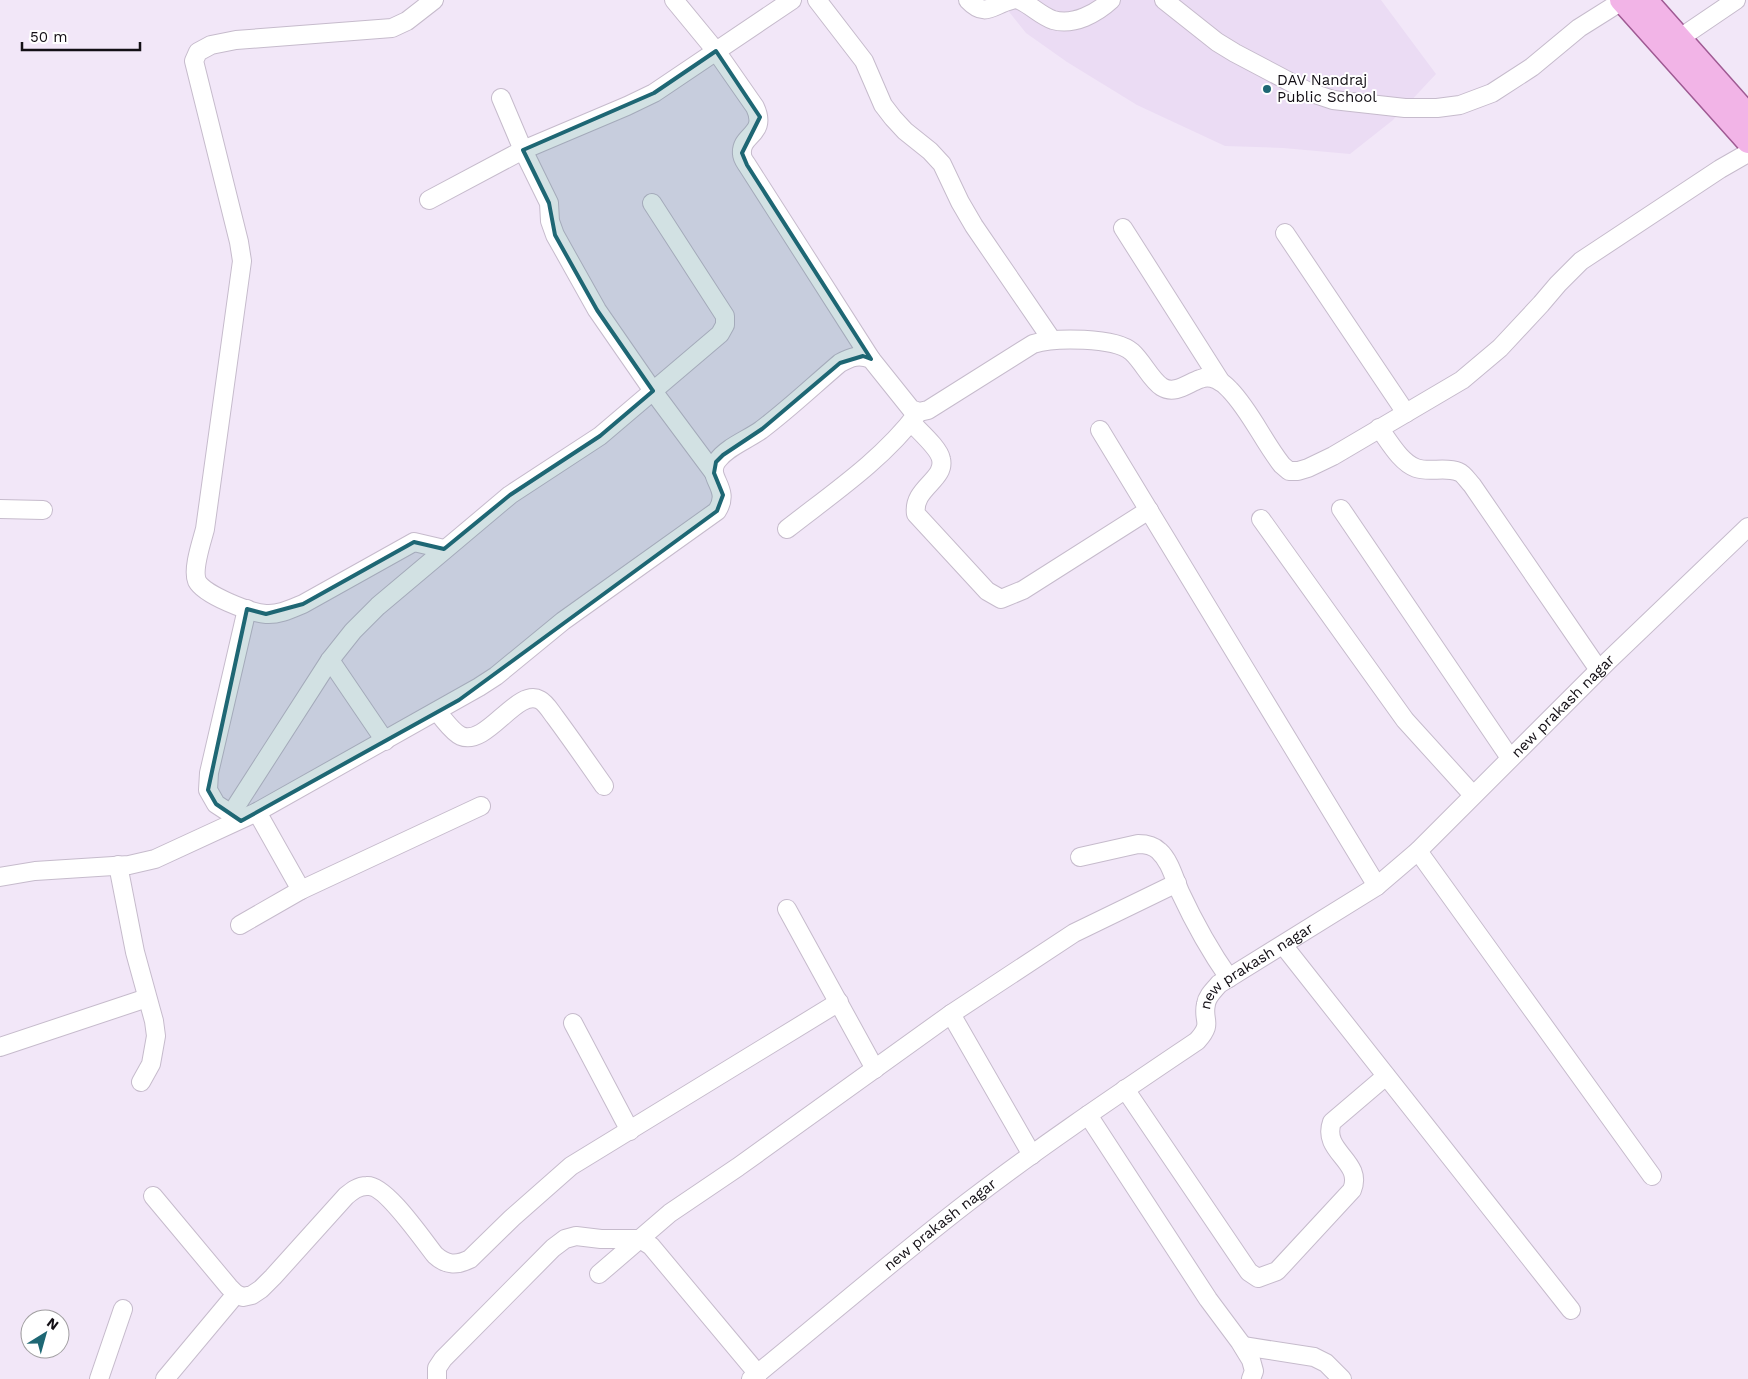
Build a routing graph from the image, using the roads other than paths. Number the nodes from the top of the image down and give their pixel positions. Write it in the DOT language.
graph roads {
  1 [pos="434,0"];
  2 [pos="674,0"];
  3 [pos="792,0"];
  4 [pos="817,0"];
  5 [pos="968,0"];
  6 [pos="1012,0"];
  7 [pos="1019,0"];
  8 [pos="1111,0"];
  9 [pos="1164,0"];
  10 [pos="1646,0"];
  11 [pos="1736,0"];
  12 [pos="1622,1"];
  13 [pos="1680,38"];
  14 [pos="716,51"];
  15 [pos="501,98"];
  16 [pos="1748,115"];
  17 [pos="1748,142"];
  18 [pos="523,150"];
  19 [pos="1748,153"];
  20 [pos="429,200"];
  21 [pos="652,203"];
  22 [pos="1123,228"];
  23 [pos="1285,233"];
  24 [pos="1052,340"];
  25 [pos="871,360"];
  26 [pos="1221,382"];
  27 [pos="653,391"];
  28 [pos="1406,413"];
  29 [pos="915,417"];
  30 [pos="1379,428"];
  31 [pos="1100,430"];
  32 [pos="714,473"];
  33 [pos="0,509"];
  34 [pos="1341,509"];
  35 [pos="42,510"];
  36 [pos="1150,510"];
  37 [pos="1262,519"];
  38 [pos="1748,527"];
  39 [pos="787,529"];
  40 [pos="444,549"];
  41 [pos="246,609"];
  42 [pos="330,660"];
  43 [pos="1599,670"];
  44 [pos="437,712"];
  45 [pos="385,741"];
  46 [pos="1510,758"];
  47 [pos="604,786"];
  48 [pos="1473,795"];
  49 [pos="481,806"];
  50 [pos="257,812"];
  51 [pos="236,817"];
  52 [pos="1418,851"];
  53 [pos="1080,857"];
  54 [pos="118,865"];
  55 [pos="0,877"];
  56 [pos="1177,883"];
  57 [pos="1377,886"];
  58 [pos="301,890"];
  59 [pos="787,909"];
  60 [pos="240,925"];
  61 [pos="1282,945"];
  62 [pos="1229,978"];
  63 [pos="147,998"];
  64 [pos="840,1002"];
  65 [pos="951,1014"];
  66 [pos="572,1024"];
  67 [pos="0,1047"];
  68 [pos="875,1068"];
  69 [pos="1386,1076"];
  70 [pos="141,1082"];
  71 [pos="1125,1089"];
  72 [pos="1088,1115"];
  73 [pos="630,1131"];
  74 [pos="1032,1155"];
  75 [pos="1652,1176"];
  76 [pos="153,1196"];
  77 [pos="640,1239"];
  78 [pos="599,1274"];
  79 [pos="236,1294"];
  80 [pos="123,1309"];
  81 [pos="1571,1310"];
  82 [pos="1243,1346"];
  83 [pos="755,1376"];
  84 [pos="99,1379"];
  85 [pos="164,1379"];
  86 [pos="438,1379"];
  87 [pos="1251,1379"];
  88 [pos="1342,1379"];
  1 -- 41 [label="street"];
  2 -- 14 [label="street"];
  3 -- 14 [label="street"];
  4 -- 24 [label="street"];
  5 -- 6 [label="street"];
  7 -- 8 [label="street"];
  9 -- 12 [label="street"];
  10 -- 13 [label="main road"];
  11 -- 13 [label="street"];
  12 -- 17 [label="main road"];
  13 -- 16 [label="main road"];
  14 -- 18 [label="street"];
  14 -- 25 [label="street"];
  15 -- 18 [label="street"];
  18 -- 20 [label="street"];
  18 -- 27 [label="street"];
  19 -- 28 [label="street"];
  21 -- 27 [label="street"];
  22 -- 26 [label="street"];
  23 -- 28 [label="street"];
  24 -- 26 [label="street"];
  24 -- 29 [label="street"];
  25 -- 29 [label="street"];
  25 -- 32 [label="street"];
  26 -- 30 [label="street"];
  27 -- 32 [label="street"];
  27 -- 40 [label="street"];
  28 -- 30 [label="street"];
  29 -- 36 [label="street"];
  29 -- 39 [label="street"];
  30 -- 43 [label="street"];
  31 -- 36 [label="street"];
  32 -- 44 [label="street"];
  33 -- 35 [label="street"];
  34 -- 46 [label="street"];
  36 -- 57 [label="street"];
  37 -- 48 [label="street"];
  38 -- 43 [label="street, new prakash nagar"];
  40 -- 41 [label="street"];
  40 -- 42 [label="street"];
  41 -- 51 [label="street"];
  42 -- 45 [label="street"];
  42 -- 51 [label="street"];
  43 -- 46 [label="street, new prakash nagar"];
  44 -- 45 [label="street"];
  44 -- 47 [label="street"];
  45 -- 50 [label="street"];
  46 -- 48 [label="street, new prakash nagar"];
  48 -- 52 [label="street, new prakash nagar"];
  49 -- 58 [label="street"];
  50 -- 51 [label="street"];
  50 -- 58 [label="street"];
  51 -- 54 [label="street"];
  52 -- 57 [label="street, new prakash nagar"];
  52 -- 75 [label="street"];
  53 -- 56 [label="street"];
  54 -- 55 [label="street"];
  54 -- 63 [label="street"];
  56 -- 62 [label="street"];
  56 -- 65 [label="street"];
  57 -- 61 [label="street, new prakash nagar"];
  58 -- 60 [label="street"];
  59 -- 64 [label="street"];
  61 -- 62 [label="street, new prakash nagar"];
  61 -- 69 [label="street"];
  62 -- 71 [label="street, new prakash nagar"];
  63 -- 67 [label="street"];
  63 -- 70 [label="street"];
  64 -- 68 [label="street"];
  64 -- 73 [label="street"];
  65 -- 68 [label="street"];
  65 -- 74 [label="street"];
  66 -- 73 [label="street"];
  68 -- 77 [label="street"];
  69 -- 71 [label="street"];
  69 -- 81 [label="street"];
  71 -- 72 [label="street, new prakash nagar"];
  72 -- 74 [label="street, new prakash nagar"];
  72 -- 82 [label="street"];
  73 -- 79 [label="street"];
  74 -- 83 [label="street, new prakash nagar"];
  76 -- 79 [label="street"];
  77 -- 78 [label="street"];
  77 -- 83 [label="street"];
  77 -- 86 [label="street"];
  79 -- 85 [label="street"];
  80 -- 84 [label="street"];
  82 -- 87 [label="street"];
  82 -- 88 [label="street"];
}
